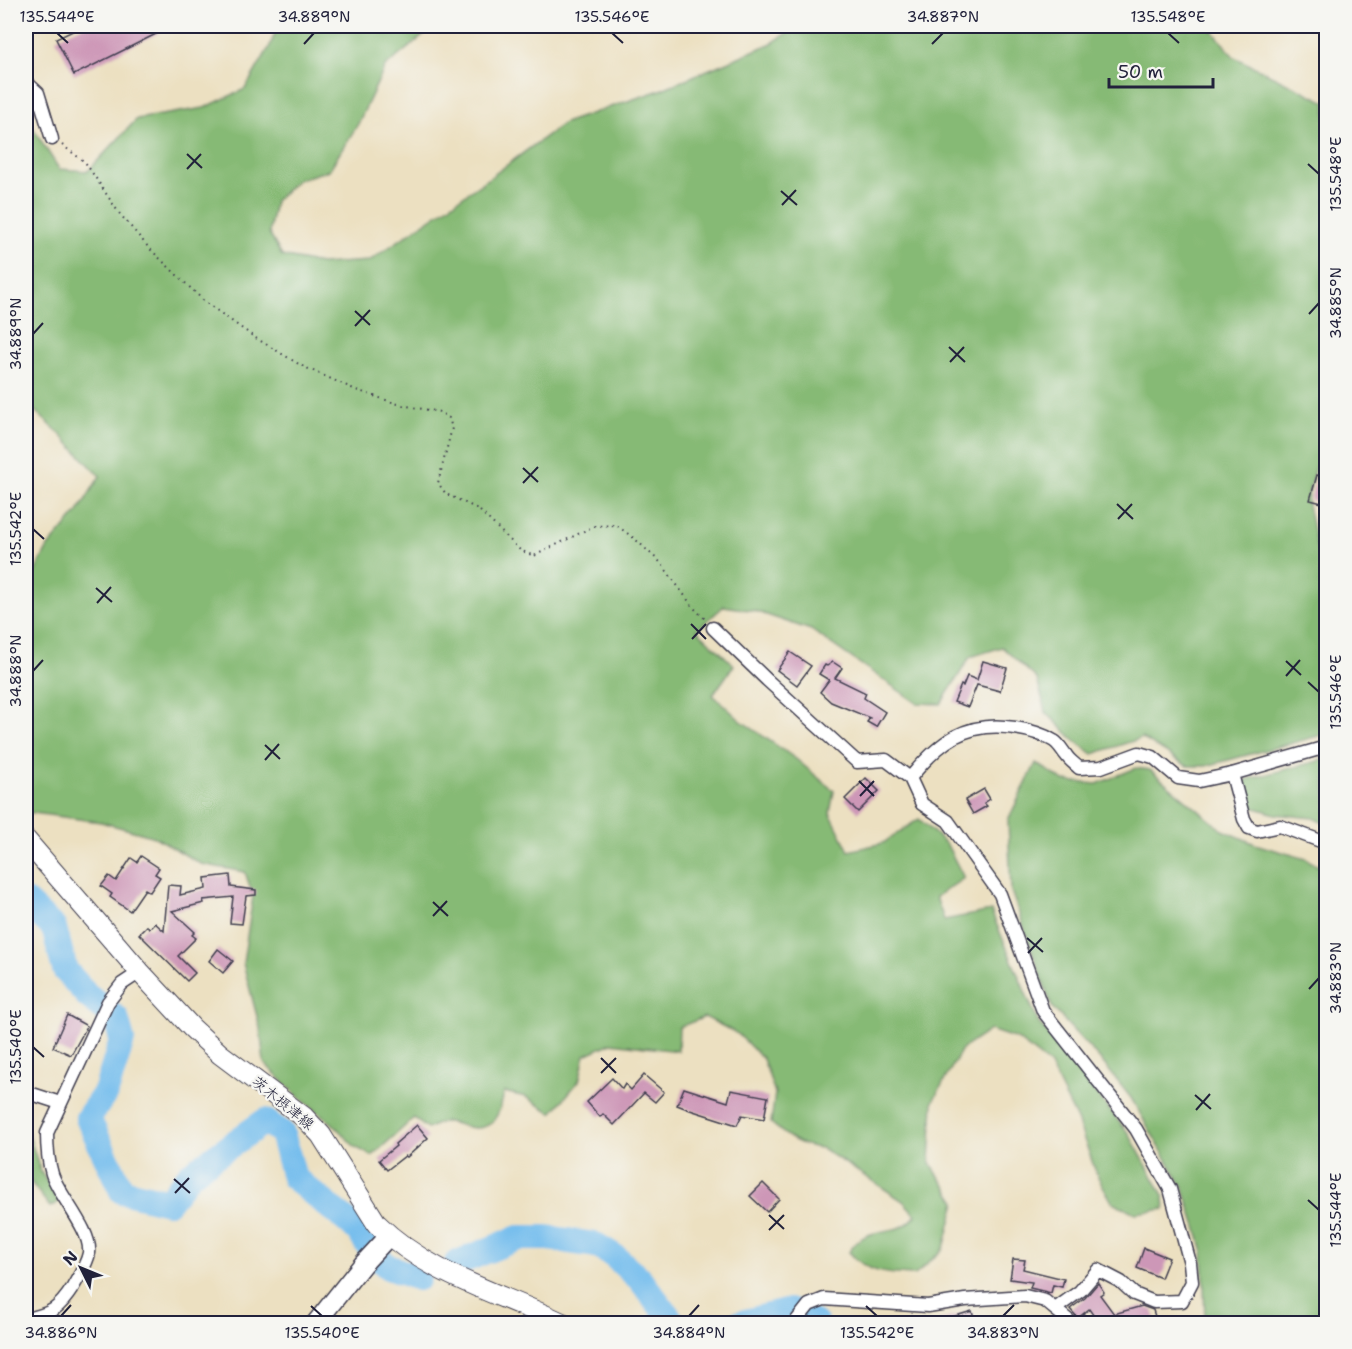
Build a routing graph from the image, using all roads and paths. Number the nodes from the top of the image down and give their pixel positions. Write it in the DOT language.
graph roads {
  1 [pos="26,82"];
  2 [pos="52,139"];
  3 [pos="713,628"];
  4 [pos="1326,747"];
  5 [pos="1232,774"];
  6 [pos="909,778"];
  7 [pos="26,840"];
  8 [pos="1326,843"];
  9 [pos="140,972"];
  10 [pos="26,1092"];
  11 [pos="60,1103"];
  12 [pos="385,1240"];
  13 [pos="1055,1309"];
  14 [pos="26,1319"];
  15 [pos="315,1323"];
  16 [pos="564,1323"];
  17 [pos="794,1323"];
  18 [pos="1073,1323"];
  1 -- 2 [label="street"];
  2 -- 3 [label="path"];
  3 -- 6 [label="street"];
  4 -- 5 [label="street"];
  5 -- 6 [label="street"];
  5 -- 8 [label="street"];
  6 -- 13 [label="street"];
  7 -- 9 [label="main road, 茨木摂津線"];
  9 -- 11 [label="street"];
  9 -- 12 [label="main road, 茨木摂津線"];
  10 -- 11 [label="street"];
  11 -- 14 [label="street"];
  12 -- 15 [label="street"];
  12 -- 16 [label="main road, 茨木摂津線"];
  13 -- 17 [label="street"];
  13 -- 18 [label="street"];
}
